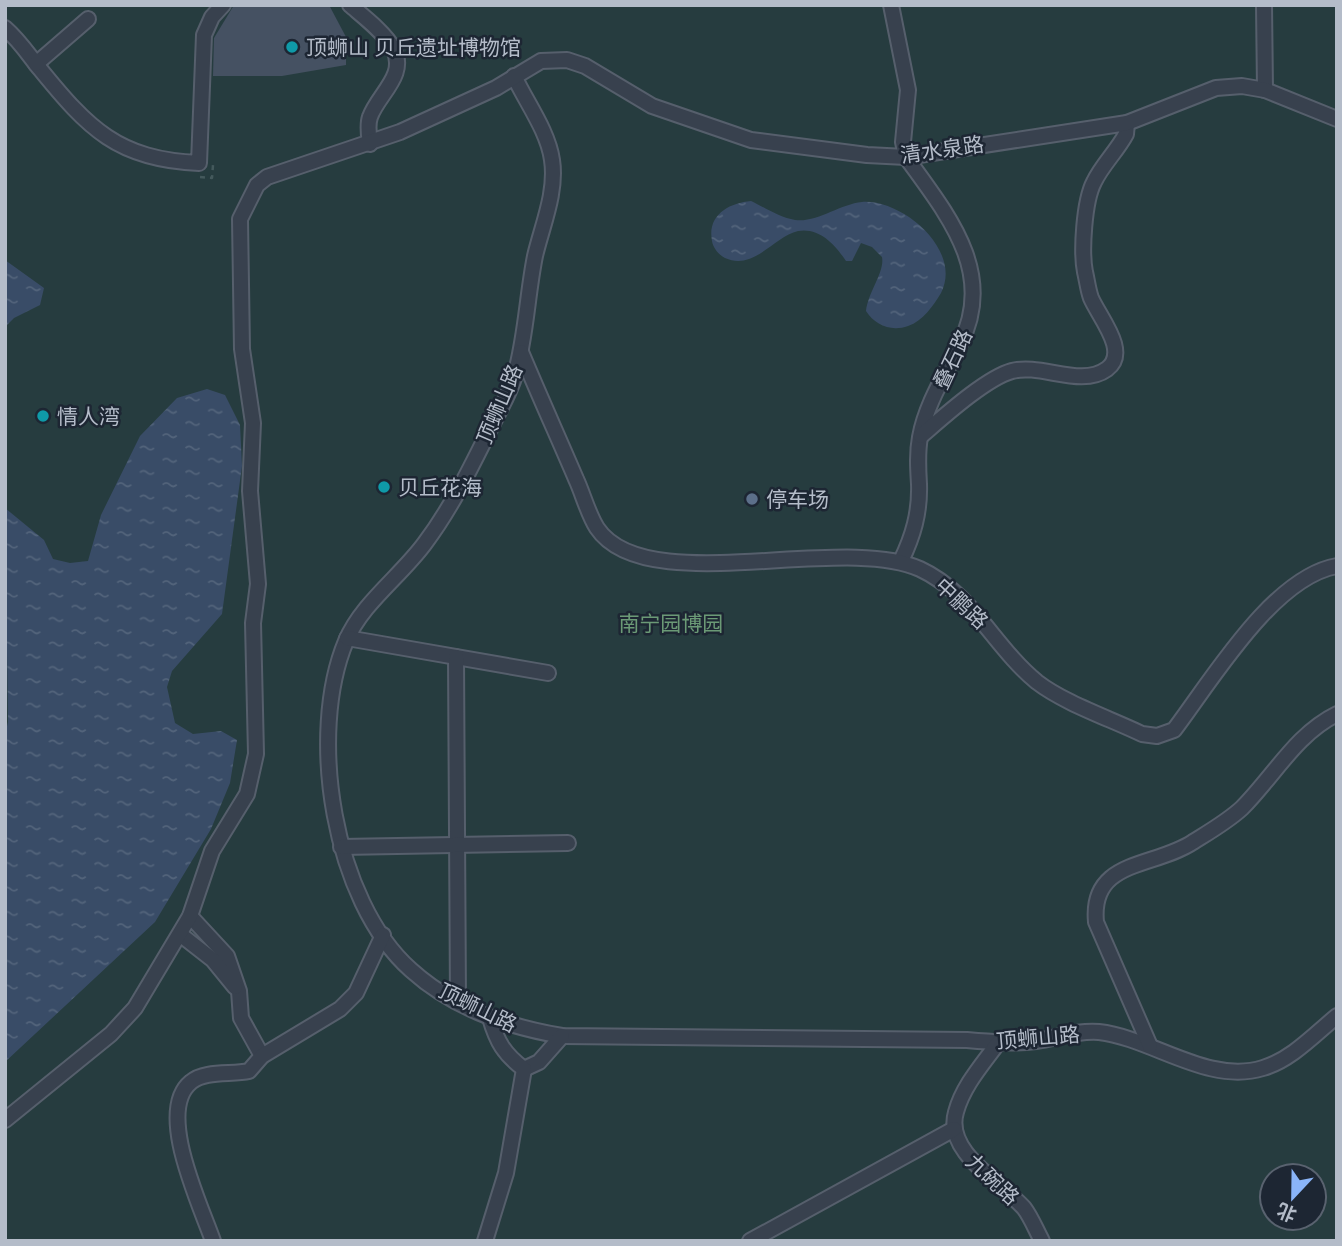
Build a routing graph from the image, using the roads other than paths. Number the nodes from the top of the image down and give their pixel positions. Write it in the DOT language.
graph roads {
  1 [pos="223,5"];
  2 [pos="350,5"];
  3 [pos="891,5"];
  4 [pos="1264,5"];
  5 [pos="88,19"];
  6 [pos="5,28"];
  7 [pos="36,64"];
  8 [pos="514,76"];
  9 [pos="1265,90"];
  10 [pos="1337,119"];
  11 [pos="1127,123"];
  12 [pos="370,144"];
  13 [pos="906,157"];
  14 [pos="521,352"];
  15 [pos="920,436"];
  16 [pos="901,561"];
  17 [pos="1337,566"];
  18 [pos="347,638"];
  19 [pos="456,657"];
  20 [pos="548,673"];
  21 [pos="1337,714"];
  22 [pos="457,842"];
  23 [pos="568,843"];
  24 [pos="341,847"];
  25 [pos="190,916"];
  26 [pos="181,935"];
  27 [pos="383,935"];
  28 [pos="239,991"];
  29 [pos="458,1002"];
  30 [pos="1337,1016"];
  31 [pos="490,1018"];
  32 [pos="562,1036"];
  33 [pos="998,1043"];
  34 [pos="1150,1046"];
  35 [pos="262,1056"];
  36 [pos="524,1069"];
  37 [pos="5,1119"];
  38 [pos="954,1129"];
  39 [pos="213,1241"];
  40 [pos="485,1241"];
  41 [pos="750,1241"];
  42 [pos="1042,1241"];
  1 -- 7 [label="street"];
  2 -- 12 [label="street"];
  3 -- 13 [label="street"];
  4 -- 9 [label="street"];
  5 -- 7 [label="street"];
  6 -- 7 [label="street"];
  8 -- 12 [label="street, 清水泉路"];
  8 -- 13 [label="street, 清水泉路"];
  8 -- 14 [label="street, 顶蛳山路"];
  9 -- 10 [label="street, 清水泉路"];
  9 -- 11 [label="street, 清水泉路"];
  11 -- 13 [label="street, 清水泉路"];
  11 -- 15 [label="street"];
  12 -- 25 [label="street, 清水泉路"];
  13 -- 15 [label="street, 叠石路"];
  14 -- 16 [label="street, 中鹏路"];
  14 -- 18 [label="street, 顶蛳山路"];
  15 -- 16 [label="street, 叠石路"];
  16 -- 17 [label="street, 中鹏路"];
  18 -- 19 [label="street"];
  18 -- 24 [label="street, 顶蛳山路"];
  19 -- 20 [label="street"];
  19 -- 22 [label="street"];
  21 -- 34 [label="street"];
  22 -- 23 [label="street"];
  22 -- 24 [label="street"];
  22 -- 29 [label="street"];
  24 -- 27 [label="street, 顶蛳山路"];
  25 -- 26 [label="street, 清水泉路"];
  25 -- 28 [label="street"];
  26 -- 28 [label="street"];
  26 -- 37 [label="street, 清水泉路"];
  27 -- 29 [label="street, 顶蛳山路"];
  27 -- 35 [label="street"];
  28 -- 35 [label="street"];
  29 -- 31 [label="street, 顶蛳山路"];
  30 -- 34 [label="street, 顶蛳山路"];
  31 -- 32 [label="street, 顶蛳山路"];
  31 -- 36 [label="street"];
  32 -- 33 [label="street, 顶蛳山路"];
  32 -- 36 [label="street"];
  33 -- 34 [label="street, 顶蛳山路"];
  33 -- 38 [label="street, 九碗路"];
  35 -- 39 [label="street"];
  36 -- 40 [label="street"];
  38 -- 41 [label="street"];
  38 -- 42 [label="street, 九碗路"];
}
